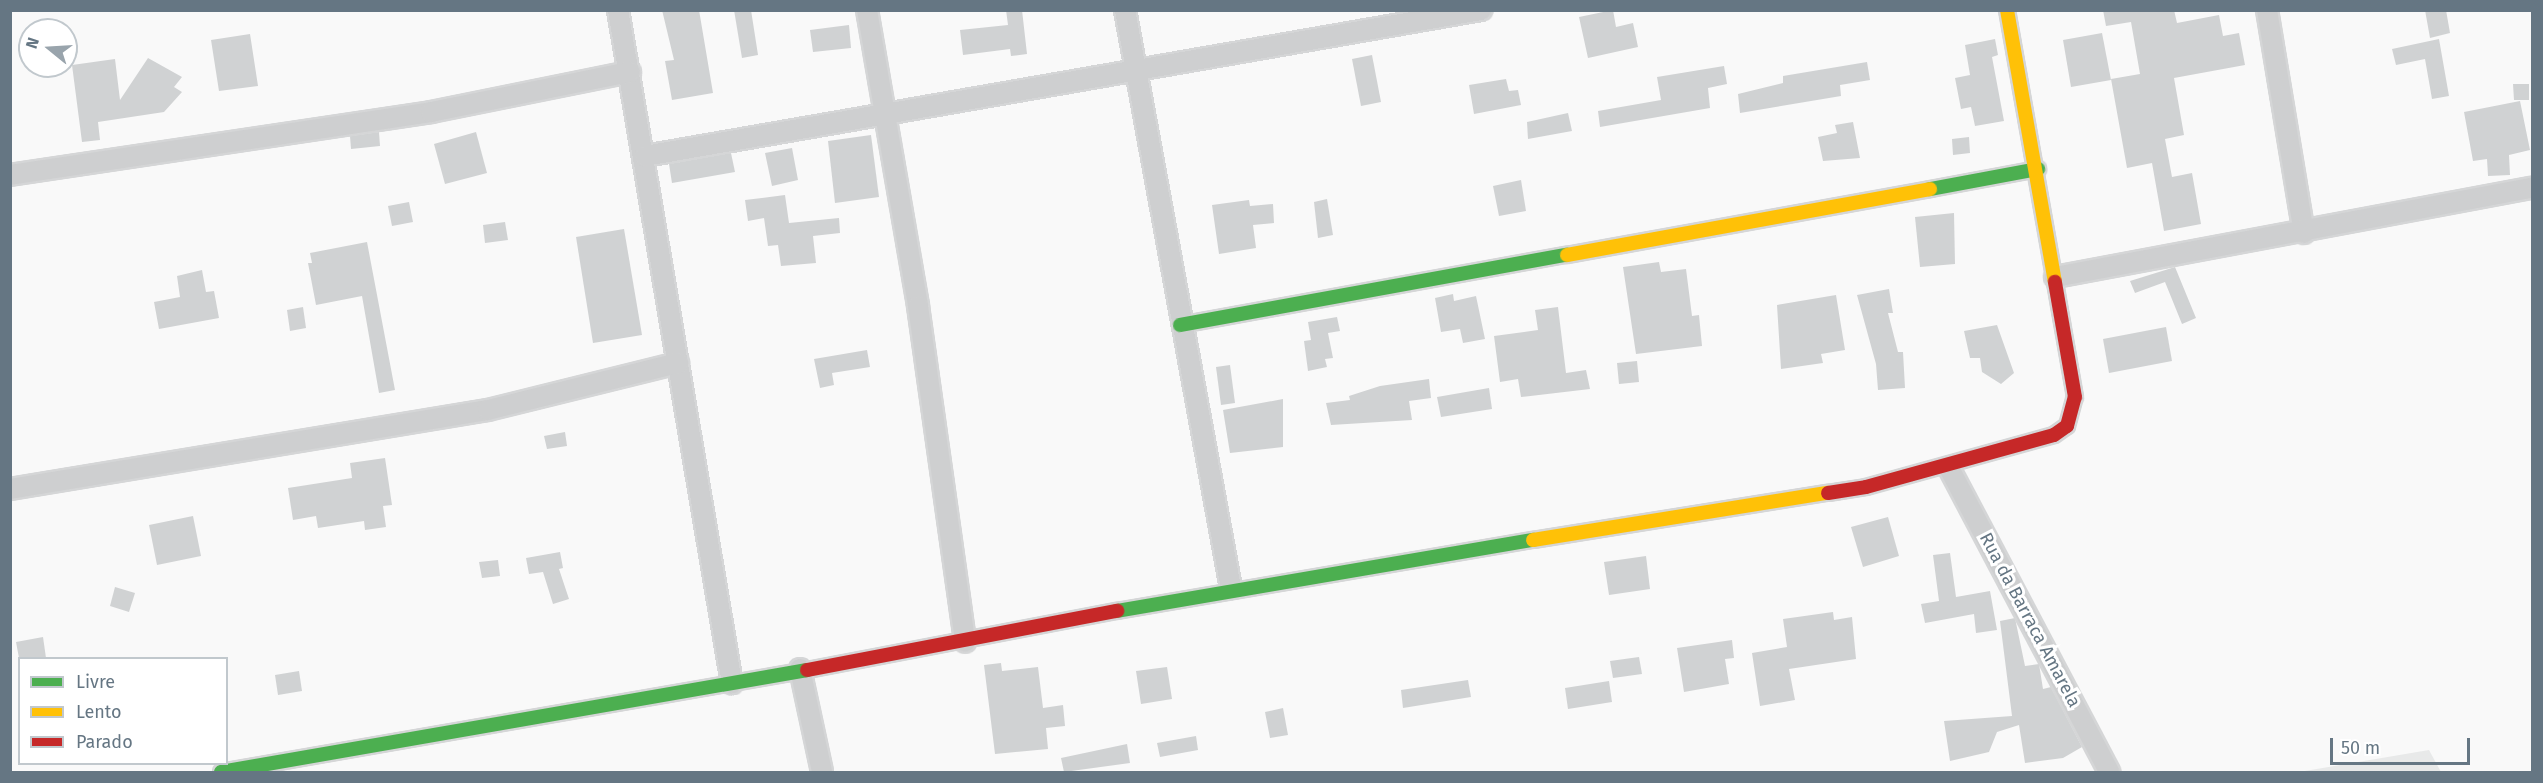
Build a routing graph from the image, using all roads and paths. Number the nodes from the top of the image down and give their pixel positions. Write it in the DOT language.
graph roads {
  1 [pos="618,10"];
  2 [pos="867,10"];
  3 [pos="1125,10"];
  4 [pos="1481,10"];
  5 [pos="2007,10"];
  6 [pos="2267,10"];
  7 [pos="630,72"];
  8 [pos="1136,73"];
  9 [pos="886,115"];
  10 [pos="645,156"];
  11 [pos="2038,169"];
  12 [pos="10,175"];
  13 [pos="2532,188"];
  14 [pos="2304,233"];
  15 [pos="2055,277"];
  16 [pos="1180,325"];
  17 [pos="678,363"];
  18 [pos="1949,468"];
  19 [pos="10,489"];
  20 [pos="1231,588"];
  21 [pos="965,642"];
  22 [pos="800,669"];
  23 [pos="732,683"];
  24 [pos="221,772"];
  25 [pos="822,772"];
  26 [pos="2109,772"];
  1 -- 7 [label="street"];
  2 -- 9 [label="street"];
  3 -- 8 [label="street"];
  4 -- 8 [label="street"];
  5 -- 11 [label="street"];
  6 -- 14 [label="street"];
  7 -- 10 [label="street"];
  7 -- 12 [label="street"];
  8 -- 9 [label="street"];
  8 -- 16 [label="street"];
  9 -- 10 [label="street"];
  9 -- 21 [label="street"];
  10 -- 17 [label="street"];
  11 -- 15 [label="street"];
  11 -- 16 [label="street"];
  13 -- 14 [label="street"];
  14 -- 15 [label="street"];
  15 -- 18 [label="street"];
  16 -- 20 [label="street"];
  17 -- 19 [label="street"];
  17 -- 23 [label="street"];
  18 -- 20 [label="street"];
  18 -- 26 [label="street, Rua da Barraca Amarela"];
  20 -- 21 [label="street"];
  21 -- 22 [label="street"];
  22 -- 23 [label="street"];
  22 -- 25 [label="street"];
  23 -- 24 [label="street"];
}
